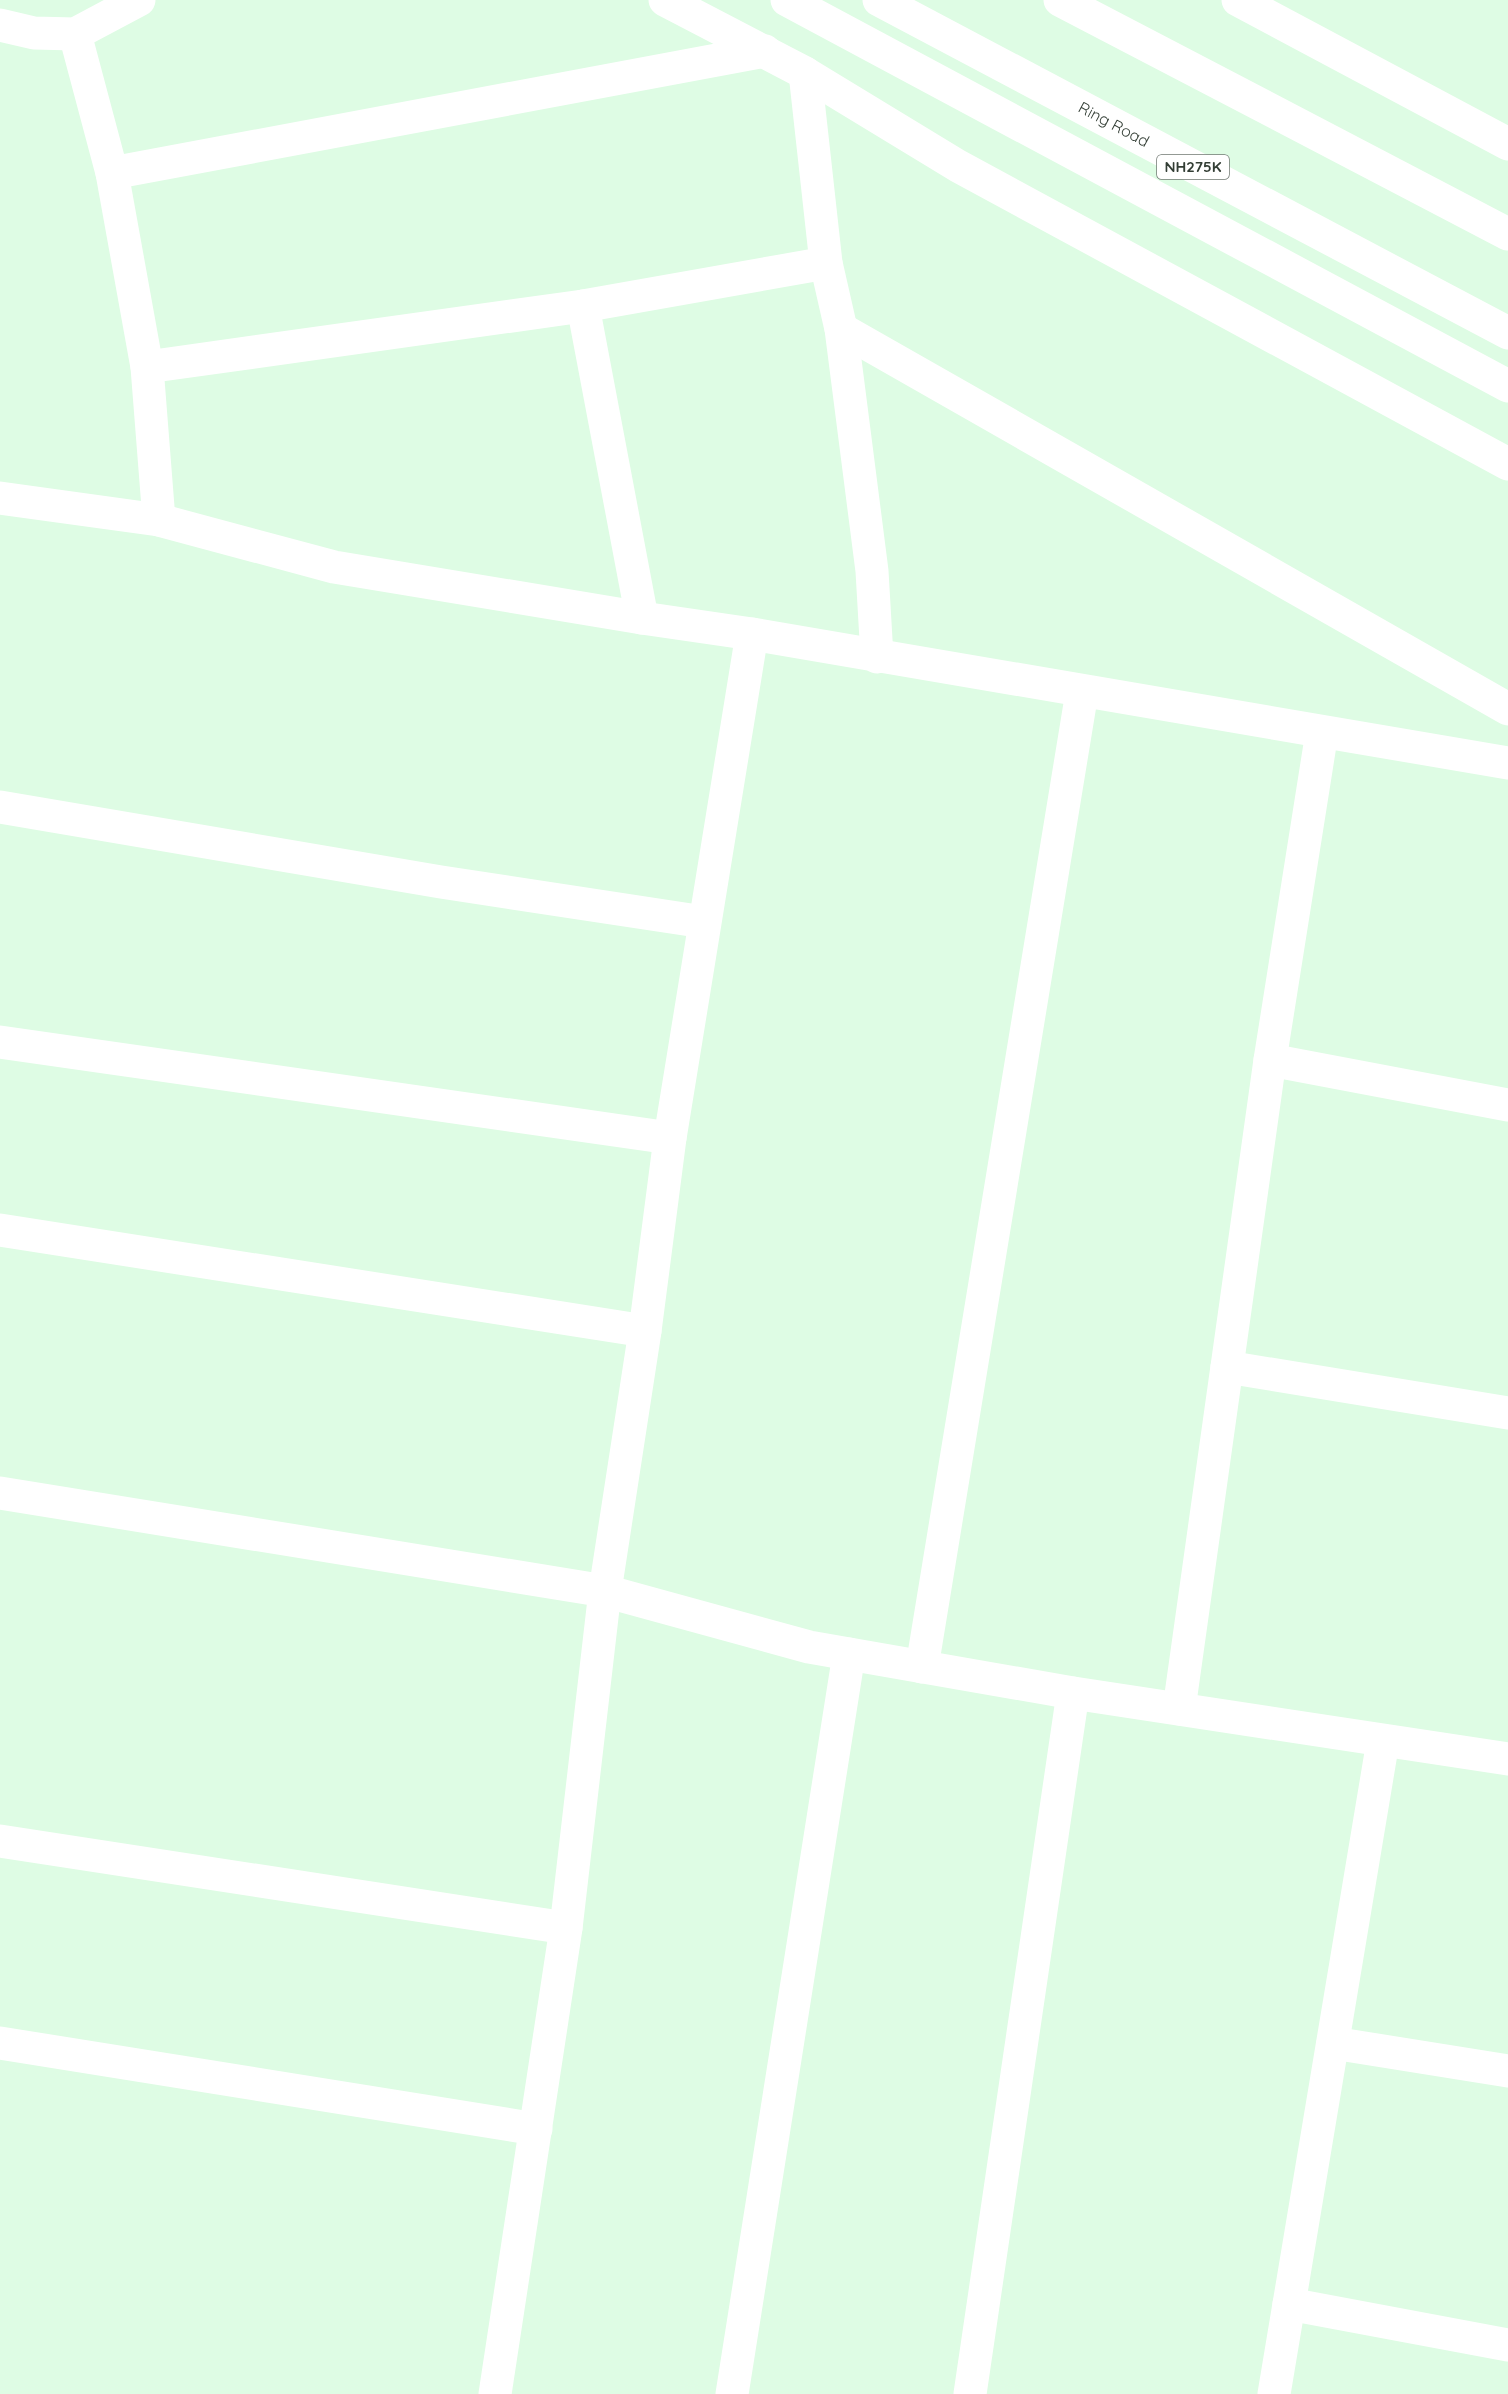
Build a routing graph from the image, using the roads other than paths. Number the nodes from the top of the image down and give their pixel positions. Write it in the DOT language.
graph roads {
  1 [pos="139,0"];
  2 [pos="665,0"];
  3 [pos="787,0"];
  4 [pos="879,0"];
  5 [pos="1060,0"];
  6 [pos="1238,0"];
  7 [pos="0,25"];
  8 [pos="75,34"];
  9 [pos="765,51"];
  10 [pos="805,73"];
  11 [pos="1508,144"];
  12 [pos="112,173"];
  13 [pos="1508,234"];
  14 [pos="826,263"];
  15 [pos="583,306"];
  16 [pos="841,329"];
  17 [pos="1508,333"];
  18 [pos="147,367"];
  19 [pos="1508,386"];
  20 [pos="1508,464"];
  21 [pos="0,498"];
  22 [pos="159,520"];
  23 [pos="642,618"];
  24 [pos="752,634"];
  25 [pos="877,657"];
  26 [pos="1082,692"];
  27 [pos="1508,709"];
  28 [pos="1322,732"];
  29 [pos="1508,763"];
  30 [pos="0,807"];
  31 [pos="704,922"];
  32 [pos="0,1042"];
  33 [pos="1270,1060"];
  34 [pos="1508,1105"];
  35 [pos="670,1138"];
  36 [pos="0,1230"];
  37 [pos="645,1331"];
  38 [pos="1227,1367"];
  39 [pos="1508,1413"];
  40 [pos="0,1493"];
  41 [pos="605,1591"];
  42 [pos="849,1654"];
  43 [pos="922,1667"];
  44 [pos="1073,1693"];
  45 [pos="1179,1709"];
  46 [pos="1383,1741"];
  47 [pos="1508,1759"];
  48 [pos="0,1841"];
  49 [pos="566,1929"];
  50 [pos="0,2043"];
  51 [pos="1333,2043"];
  52 [pos="1508,2072"];
  53 [pos="536,2129"];
  54 [pos="1289,2304"];
  55 [pos="1508,2345"];
  56 [pos="495,2394"];
  57 [pos="732,2394"];
  58 [pos="970,2394"];
  59 [pos="1274,2394"];
  1 -- 8 [label="main road"];
  2 -- 9 [label="main road"];
  3 -- 19 [label="main road"];
  4 -- 17 [label="main road, Ring Road / NH275K"];
  5 -- 13 [label="main road"];
  6 -- 11 [label="main road"];
  7 -- 8 [label="main road"];
  8 -- 12 [label="main road"];
  9 -- 10 [label="main road"];
  9 -- 12 [label="main road"];
  10 -- 14 [label="main road"];
  10 -- 20 [label="main road"];
  12 -- 18 [label="main road"];
  14 -- 15 [label="main road"];
  14 -- 16 [label="main road"];
  15 -- 18 [label="main road"];
  15 -- 23 [label="main road"];
  16 -- 25 [label="main road"];
  16 -- 27 [label="main road"];
  18 -- 22 [label="main road"];
  21 -- 22 [label="main road"];
  22 -- 23 [label="main road"];
  23 -- 24 [label="main road"];
  24 -- 25 [label="main road"];
  24 -- 31 [label="main road"];
  25 -- 26 [label="main road"];
  26 -- 28 [label="main road"];
  26 -- 43 [label="main road"];
  28 -- 29 [label="main road"];
  28 -- 33 [label="main road"];
  30 -- 31 [label="main road"];
  31 -- 35 [label="main road"];
  32 -- 35 [label="main road"];
  33 -- 34 [label="main road"];
  33 -- 38 [label="main road"];
  35 -- 37 [label="main road"];
  36 -- 37 [label="main road"];
  37 -- 41 [label="main road"];
  38 -- 39 [label="main road"];
  38 -- 45 [label="main road"];
  40 -- 41 [label="main road"];
  41 -- 42 [label="main road"];
  41 -- 49 [label="main road"];
  42 -- 43 [label="main road"];
  42 -- 57 [label="main road"];
  43 -- 44 [label="main road"];
  44 -- 45 [label="main road"];
  44 -- 58 [label="main road"];
  45 -- 46 [label="main road"];
  46 -- 47 [label="main road"];
  46 -- 51 [label="main road"];
  48 -- 49 [label="main road"];
  49 -- 53 [label="main road"];
  50 -- 53 [label="main road"];
  51 -- 52 [label="main road"];
  51 -- 54 [label="main road"];
  53 -- 56 [label="main road"];
  54 -- 55 [label="main road"];
  54 -- 59 [label="main road"];
}
